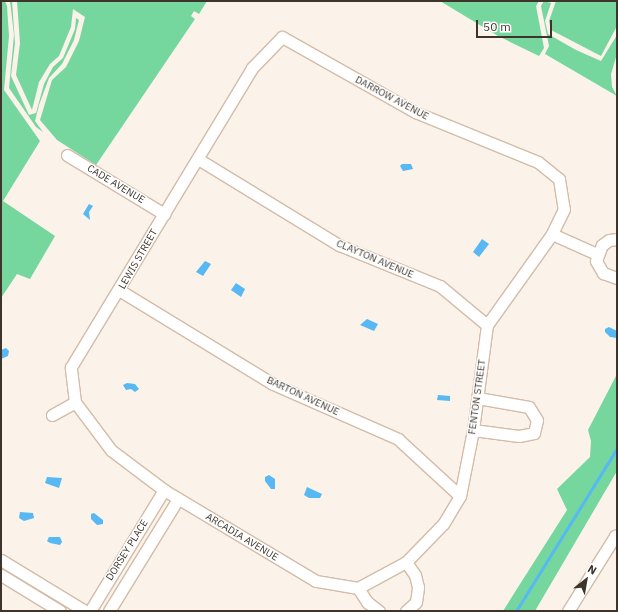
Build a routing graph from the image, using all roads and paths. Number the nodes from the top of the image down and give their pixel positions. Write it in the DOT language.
graph roads {
  1 [pos="252,68"];
  2 [pos="67,155"];
  3 [pos="198,159"];
  4 [pos="564,209"];
  5 [pos="164,214"];
  6 [pos="552,234"];
  7 [pos="617,239"];
  8 [pos="597,254"];
  9 [pos="617,278"];
  10 [pos="119,290"];
  11 [pos="487,325"];
  12 [pos="478,398"];
  13 [pos="75,402"];
  14 [pos="52,415"];
  15 [pos="473,430"];
  16 [pos="164,490"];
  17 [pos="460,496"];
  18 [pos="178,498"];
  19 [pos="616,537"];
  20 [pos="1,560"];
  21 [pos="406,562"];
  22 [pos="1,575"];
  23 [pos="358,588"];
  24 [pos="60,611"];
  25 [pos="85,611"];
  26 [pos="90,611"];
  27 [pos="109,611"];
  28 [pos="379,611"];
  29 [pos="406,611"];
  30 [pos="568,611"];
  1 -- 3 [label="street, LEWIS STREET"];
  1 -- 4 [label="street, DARROW AVENUE"];
  2 -- 5 [label="street, CADE AVENUE"];
  3 -- 5 [label="street, LEWIS STREET"];
  3 -- 11 [label="street, CLAYTON AVENUE"];
  4 -- 6 [label="street, FENTON STREET"];
  5 -- 10 [label="street, LEWIS STREET"];
  6 -- 8 [label="street"];
  6 -- 11 [label="street, FENTON STREET"];
  7 -- 8 [label="street"];
  8 -- 9 [label="street"];
  10 -- 13 [label="street, LEWIS STREET"];
  10 -- 17 [label="street, BARTON AVENUE"];
  11 -- 12 [label="street, FENTON STREET"];
  12 -- 15 [label="street, FENTON STREET"];
  12 -- 15 [label="street"];
  13 -- 14 [label="street"];
  13 -- 16 [label="street, ARCADIA AVENUE"];
  15 -- 17 [label="street, FENTON STREET"];
  16 -- 18 [label="street, ARCADIA AVENUE"];
  16 -- 26 [label="street, DORSEY PLACE"];
  17 -- 21 [label="street, FENTON STREET"];
  18 -- 23 [label="street, ARCADIA AVENUE"];
  18 -- 27 [label="street, DORSEY PLACE"];
  19 -- 30 [label="street"];
  20 -- 25 [label="street"];
  21 -- 23 [label="street, FENTON STREET"];
  21 -- 29 [label="street"];
  22 -- 24 [label="street"];
  23 -- 28 [label="street"];
}
